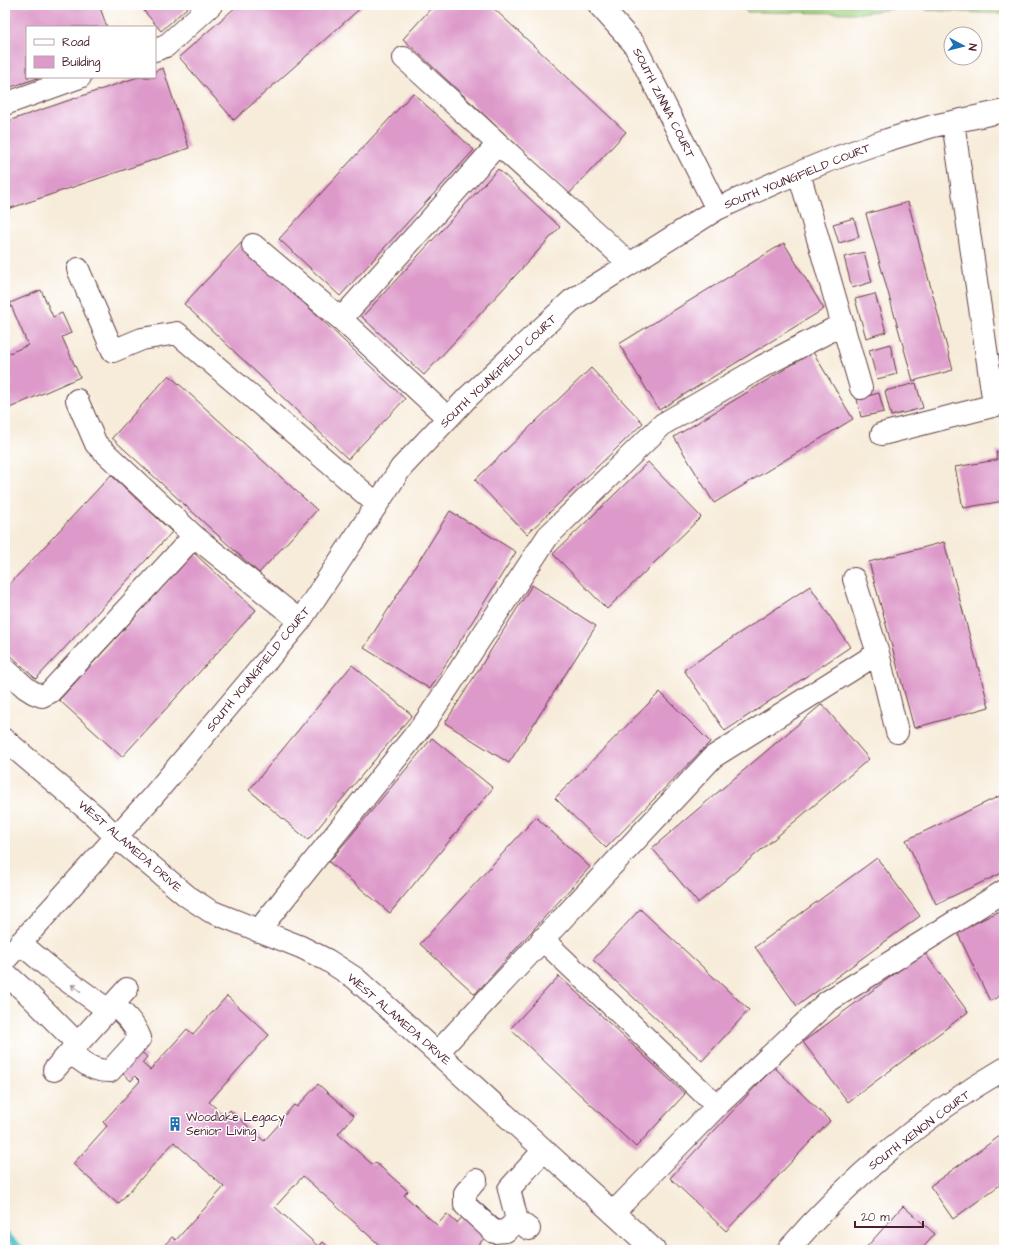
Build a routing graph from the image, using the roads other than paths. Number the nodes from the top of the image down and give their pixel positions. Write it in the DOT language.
graph roads {
  1 [pos="211,5"];
  2 [pos="599,5"];
  3 [pos="156,50"];
  4 [pos="404,58"];
  5 [pos="77,78"];
  6 [pos="5,104"];
  7 [pos="1004,111"];
  8 [pos="953,122"];
  9 [pos="498,144"];
  10 [pos="799,173"];
  11 [pos="717,209"];
  12 [pos="253,246"];
  13 [pos="630,264"];
  14 [pos="78,269"];
  15 [pos="341,320"];
  16 [pos="843,324"];
  17 [pos="861,388"];
  18 [pos="77,400"];
  19 [pos="999,404"];
  20 [pos="448,418"];
  21 [pos="882,434"];
  22 [pos="377,504"];
  23 [pos="194,536"];
  24 [pos="854,579"];
  25 [pos="300,622"];
  26 [pos="878,653"];
  27 [pos="5,669"];
  28 [pos="897,732"];
  29 [pos="5,740"];
  30 [pos="115,836"];
  31 [pos="1004,891"];
  32 [pos="258,931"];
  33 [pos="542,939"];
  34 [pos="20,943"];
  35 [pos="5,960"];
  36 [pos="5,973"];
  37 [pos="116,1001"];
  38 [pos="74,1048"];
  39 [pos="438,1052"];
  40 [pos="1004,1069"];
  41 [pos="54,1070"];
  42 [pos="717,1106"];
  43 [pos="544,1150"];
  44 [pos="509,1189"];
  45 [pos="613,1213"];
  46 [pos="654,1250"];
  47 [pos="788,1250"];
  1 -- 3 [label="street"];
  2 -- 11 [label="street, SOUTH ZINNIA COURT"];
  4 -- 9 [label="street"];
  5 -- 6 [label="street"];
  7 -- 8 [label="street, SOUTH YOUNGFIELD COURT"];
  8 -- 10 [label="street, SOUTH YOUNGFIELD COURT"];
  8 -- 19 [label="street"];
  9 -- 13 [label="street"];
  9 -- 15 [label="street"];
  10 -- 11 [label="street, SOUTH YOUNGFIELD COURT"];
  10 -- 16 [label="street"];
  11 -- 13 [label="street, SOUTH YOUNGFIELD COURT"];
  12 -- 15 [label="street"];
  13 -- 20 [label="street, SOUTH YOUNGFIELD COURT"];
  14 -- 22 [label="street"];
  15 -- 20 [label="street"];
  16 -- 17 [label="street"];
  16 -- 32 [label="street"];
  18 -- 23 [label="street"];
  19 -- 21 [label="street"];
  20 -- 22 [label="street, SOUTH YOUNGFIELD COURT"];
  22 -- 25 [label="street, SOUTH YOUNGFIELD COURT"];
  23 -- 25 [label="street"];
  23 -- 27 [label="street"];
  24 -- 26 [label="street"];
  25 -- 30 [label="street, SOUTH YOUNGFIELD COURT"];
  26 -- 28 [label="street"];
  26 -- 33 [label="street"];
  29 -- 30 [label="street, WEST ALAMEDA DRIVE"];
  30 -- 32 [label="street, WEST ALAMEDA DRIVE"];
  30 -- 34 [label="street, SOUTH YOUNGFIELD COURT"];
  31 -- 42 [label="street"];
  32 -- 39 [label="street, WEST ALAMEDA DRIVE"];
  33 -- 39 [label="street"];
  33 -- 42 [label="street"];
  34 -- 35 [label="street, SOUTH YOUNGFIELD COURT"];
  37 -- 34 [label="street, one-way"];
  36 -- 38 [label="street"];
  37 -- 38 [label="street"];
  37 -- 38 [label="street"];
  38 -- 41 [label="street"];
  39 -- 43 [label="street, WEST ALAMEDA DRIVE"];
  40 -- 47 [label="street, SOUTH XENON COURT"];
  42 -- 45 [label="street"];
  43 -- 44 [label="street"];
  43 -- 45 [label="street, WEST ALAMEDA DRIVE"];
  44 -- 44 [label="street"];
  45 -- 46 [label="street, WEST ALAMEDA DRIVE"];
}
